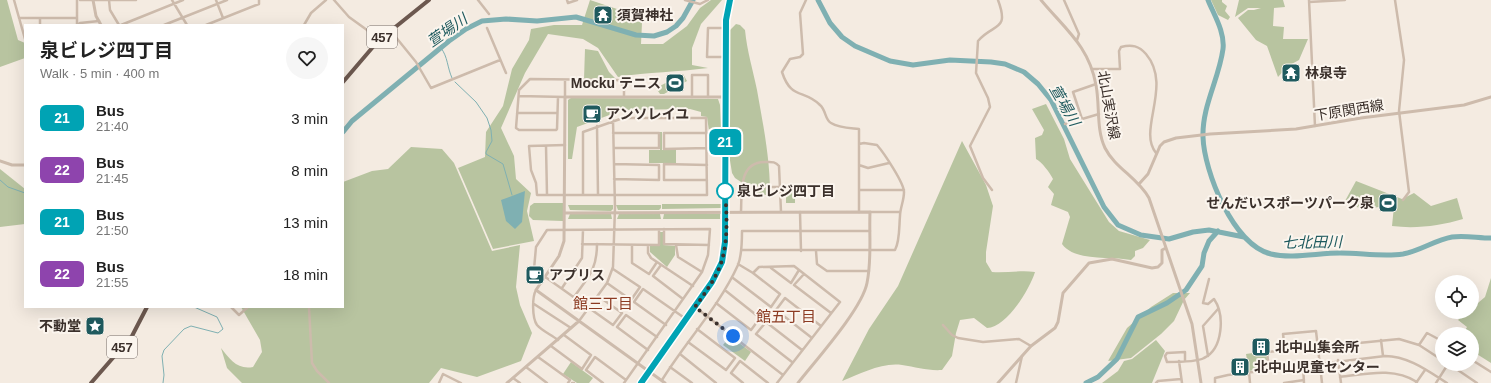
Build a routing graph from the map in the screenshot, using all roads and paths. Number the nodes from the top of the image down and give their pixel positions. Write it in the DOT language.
graph roads {
  1 [pos="14,0"];
  2 [pos="79,0"];
  3 [pos="93,0"];
  4 [pos="109,0"];
  5 [pos="136,0"];
  6 [pos="172,0"];
  7 [pos="183,0"];
  8 [pos="216,0"];
  9 [pos="227,0"];
  10 [pos="259,0"];
  11 [pos="326,0"];
  12 [pos="334,0"];
  13 [pos="428,0"];
  14 [pos="478,0"];
  15 [pos="567,0"];
  16 [pos="577,0"];
  17 [pos="685,0"];
  18 [pos="708,0"];
  19 [pos="730,0"];
  20 [pos="806,0"];
  21 [pos="998,0"];
  22 [pos="1041,0"];
  23 [pos="1064,0"];
  24 [pos="1345,0"];
  25 [pos="1394,0"];
  26 [pos="1309,1"];
  27 [pos="174,4"];
  28 [pos="218,4"];
  29 [pos="489,14"];
  30 [pos="18,18"];
  31 [pos="40,18"];
  32 [pos="77,18"];
  33 [pos="183,18"];
  34 [pos="223,18"];
  35 [pos="99,21"];
  36 [pos="40,24"];
  37 [pos="78,24"];
  38 [pos="79,24"];
  39 [pos="100,24"];
  40 [pos="119,24"];
  41 [pos="123,24"];
  42 [pos="167,24"];
  43 [pos="186,24"];
  44 [pos="208,24"];
  45 [pos="305,24"];
  46 [pos="486,28"];
  47 [pos="726,28"];
  48 [pos="390,30"];
  49 [pos="24,36"];
  50 [pos="1077,40"];
  51 [pos="378,41"];
  52 [pos="726,57"];
  53 [pos="500,60"];
  54 [pos="1092,69"];
  55 [pos="506,73"];
  56 [pos="565,80"];
  57 [pos="344,81"];
  58 [pos="1096,84"];
  59 [pos="519,96"];
  60 [pos="565,97"];
  61 [pos="692,97"];
  62 [pos="708,97"];
  63 [pos="725,97"];
  64 [pos="1491,97"];
  65 [pos="558,98"];
  66 [pos="624,98"];
  67 [pos="517,113"];
  68 [pos="558,113"];
  69 [pos="1399,113"];
  70 [pos="1099,114"];
  71 [pos="1082,119"];
  72 [pos="613,120"];
  73 [pos="1065,124"];
  74 [pos="597,126"];
  75 [pos="1315,126"];
  76 [pos="613,133"];
  77 [pos="707,133"];
  78 [pos="859,144"];
  79 [pos="546,146"];
  80 [pos="565,146"];
  81 [pos="614,148"];
  82 [pos="707,148"];
  83 [pos="1156,153"];
  84 [pos="0,161"];
  85 [pos="614,164"];
  86 [pos="707,164"];
  87 [pos="889,164"];
  88 [pos="24,165"];
  89 [pos="859,165"];
  90 [pos="614,179"];
  91 [pos="707,180"];
  92 [pos="1139,184"];
  93 [pos="742,187"];
  94 [pos="780,187"];
  95 [pos="859,190"];
  96 [pos="904,190"];
  97 [pos="992,190"];
  98 [pos="547,195"];
  99 [pos="565,195"];
  100 [pos="583,195"];
  101 [pos="598,195"];
  102 [pos="614,195"];
  103 [pos="1403,200"];
  104 [pos="725,212"];
  105 [pos="741,212"];
  106 [pos="781,212"];
  107 [pos="800,212"];
  108 [pos="859,212"];
  109 [pos="870,212"];
  110 [pos="900,212"];
  111 [pos="565,213"];
  112 [pos="615,213"];
  113 [pos="566,229"];
  114 [pos="614,229"];
  115 [pos="664,229"];
  116 [pos="583,230"];
  117 [pos="659,230"];
  118 [pos="870,231"];
  119 [pos="801,232"];
  120 [pos="582,244"];
  121 [pos="597,244"];
  122 [pos="615,244"];
  123 [pos="709,244"];
  124 [pos="632,245"];
  125 [pos="648,245"];
  126 [pos="676,245"];
  127 [pos="1166,246"];
  128 [pos="741,250"];
  129 [pos="801,251"];
  130 [pos="816,251"];
  131 [pos="870,251"];
  132 [pos="658,262"];
  133 [pos="738,264"];
  134 [pos="661,265"];
  135 [pos="770,267"];
  136 [pos="613,269"];
  137 [pos="799,270"];
  138 [pos="869,271"];
  139 [pos="702,272"];
  140 [pos="753,273"];
  141 [pos="804,274"];
  142 [pos="546,277"];
  143 [pos="732,278"];
  144 [pos="1209,279"];
  145 [pos="607,283"];
  146 [pos="693,286"];
  147 [pos="562,288"];
  148 [pos="536,290"];
  149 [pos="726,291"];
  150 [pos="598,296"];
  151 [pos="574,297"];
  152 [pos="684,299"];
  153 [pos="534,303"];
  154 [pos="716,303"];
  155 [pos="695,307"];
  156 [pos="146,308"];
  157 [pos="232,308"];
  158 [pos="247,308"];
  159 [pos="309,308"];
  160 [pos="589,308"];
  161 [pos="1219,308"];
  162 [pos="675,311"];
  163 [pos="830,314"];
  164 [pos="707,316"];
  165 [pos="686,319"];
  166 [pos="579,321"];
  167 [pos="666,325"];
  168 [pos="943,325"];
  169 [pos="821,326"];
  170 [pos="571,328"];
  171 [pos="697,329"];
  172 [pos="564,335"];
  173 [pos="657,337"];
  174 [pos="812,338"];
  175 [pos="1435,338"];
  176 [pos="558,340"];
  177 [pos="1381,340"];
  178 [pos="688,342"];
  179 [pos="1419,345"];
  180 [pos="551,346"];
  181 [pos="1031,346"];
  182 [pos="1318,346"];
  183 [pos="648,350"];
  184 [pos="802,350"];
  185 [pos="1285,350"];
  186 [pos="680,354"];
  187 [pos="1435,355"];
  188 [pos="1022,356"];
  189 [pos="1208,356"];
  190 [pos="1382,356"];
  191 [pos="538,357"];
  192 [pos="1199,360"];
  193 [pos="1338,360"];
  194 [pos="1179,361"];
  195 [pos="1185,361"];
  196 [pos="793,362"];
  197 [pos="1320,363"];
  198 [pos="638,364"];
  199 [pos="1479,364"];
  200 [pos="1303,365"];
  201 [pos="670,366"];
  202 [pos="525,367"];
  203 [pos="1269,369"];
  204 [pos="1425,370"];
  205 [pos="649,371"];
  206 [pos="1444,371"];
  207 [pos="1459,371"];
  208 [pos="1249,372"];
  209 [pos="1491,372"];
  210 [pos="783,375"];
  211 [pos="1340,377"];
  212 [pos="513,378"];
  213 [pos="1439,378"];
  214 [pos="1181,379"];
  215 [pos="662,380"];
  216 [pos="625,382"];
  217 [pos="1165,382"];
  218 [pos="1304,382"];
  219 [pos="1416,382"];
  220 [pos="91,383"];
  221 [pos="329,383"];
  222 [pos="439,383"];
  223 [pos="460,383"];
  224 [pos="507,383"];
  225 [pos="520,383"];
  226 [pos="547,383"];
  227 [pos="568,383"];
  228 [pos="602,383"];
  229 [pos="641,383"];
  230 [pos="665,383"];
  231 [pos="692,383"];
  232 [pos="716,383"];
  233 [pos="743,383"];
  234 [pos="768,383"];
  235 [pos="777,383"];
  236 [pos="798,383"];
  237 [pos="998,383"];
  238 [pos="1016,383"];
  239 [pos="1156,383"];
  240 [pos="1182,383"];
  241 [pos="1201,383"];
  242 [pos="1214,383"];
  243 [pos="1250,383"];
  244 [pos="1284,383"];
  245 [pos="1322,383"];
  246 [pos="1341,383"];
  247 [pos="1436,383"];
  248 [pos="1447,383"];
  249 [pos="1477,383"];
  1 -- 30 [label="street"];
  2 -- 3 [label="street"];
  2 -- 32 [label="street"];
  3 -- 4 [label="street"];
  3 -- 35 [label="street"];
  4 -- 5 [label="street"];
  4 -- 40 [label="street"];
  6 -- 27 [label="street"];
  7 -- 27 [label="street"];
  8 -- 28 [label="street"];
  9 -- 28 [label="street"];
  10 -- 34 [label="street"];
  11 -- 45 [label="street"];
  12 -- 51 [label="street"];
  13 -- 48 [label="highway, 457"];
  14 -- 29 [label="street"];
  15 -- 16 [label="street"];
  17 -- 18 [label="street"];
  19 -- 47 [label="street"];
  20 -- 78 [label="street"];
  21 -- 97 [label="street"];
  22 -- 50 [label="street, 北山実沢線"];
  23 -- 50 [label="street"];
  24 -- 26 [label="street"];
  25 -- 69 [label="street"];
  26 -- 75 [label="street"];
  27 -- 33 [label="street"];
  27 -- 41 [label="street"];
  28 -- 33 [label="street"];
  28 -- 34 [label="street"];
  30 -- 31 [label="street"];
  30 -- 49 [label="street"];
  31 -- 32 [label="street"];
  31 -- 36 [label="street"];
  32 -- 37 [label="street"];
  33 -- 42 [label="street"];
  33 -- 43 [label="street"];
  34 -- 44 [label="street"];
  35 -- 38 [label="street"];
  35 -- 39 [label="street"];
  46 -- 53 [label="street"];
  47 -- 52 [label="street"];
  47 -- 52 [label="street"];
  48 -- 51 [label="highway, 457"];
  48 -- 53 [label="street"];
  50 -- 54 [label="street, 北山実沢線"];
  51 -- 57 [label="highway, 457"];
  52 -- 63 [label="street"];
  53 -- 55 [label="street"];
  54 -- 58 [label="street, 北山実沢線"];
  54 -- 83 [label="street"];
  56 -- 59 [label="street"];
  56 -- 60 [label="street"];
  56 -- 66 [label="street"];
  58 -- 70 [label="street, 北山実沢線"];
  58 -- 71 [label="street"];
  59 -- 65 [label="street"];
  59 -- 67 [label="street"];
  60 -- 65 [label="street"];
  60 -- 66 [label="street"];
  60 -- 80 [label="street"];
  61 -- 62 [label="street"];
  61 -- 62 [label="street"];
  61 -- 66 [label="street"];
  62 -- 63 [label="street"];
  63 -- 104 [label="street"];
  64 -- 69 [label="street, 下原関西線"];
  65 -- 68 [label="street"];
  67 -- 68 [label="street"];
  67 -- 68 [label="street"];
  69 -- 75 [label="street, 下原関西線"];
  69 -- 103 [label="street"];
  70 -- 71 [label="street"];
  70 -- 92 [label="street, 北山実沢線"];
  71 -- 73 [label="street"];
  72 -- 74 [label="street"];
  72 -- 76 [label="street"];
  72 -- 77 [label="street"];
  74 -- 100 [label="street"];
  74 -- 101 [label="street"];
  75 -- 83 [label="street, 下原関西線"];
  76 -- 81 [label="street"];
  76 -- 81 [label="street"];
  77 -- 82 [label="street"];
  77 -- 82 [label="street"];
  78 -- 87 [label="street"];
  78 -- 89 [label="street"];
  79 -- 80 [label="street"];
  79 -- 98 [label="street"];
  79 -- 98 [label="street"];
  80 -- 99 [label="street"];
  81 -- 85 [label="street"];
  82 -- 86 [label="street"];
  83 -- 92 [label="street"];
  84 -- 88 [label="street"];
  85 -- 90 [label="street"];
  85 -- 90 [label="street"];
  86 -- 91 [label="street"];
  86 -- 91 [label="street"];
  87 -- 89 [label="street"];
  87 -- 96 [label="street"];
  89 -- 95 [label="street"];
  90 -- 102 [label="street"];
  91 -- 102 [label="street"];
  92 -- 127 [label="street, 北山実沢線"];
  93 -- 94 [label="street"];
  93 -- 94 [label="street"];
  93 -- 105 [label="street"];
  94 -- 106 [label="street"];
  95 -- 96 [label="street"];
  95 -- 108 [label="street"];
  96 -- 110 [label="street"];
  98 -- 99 [label="street"];
  99 -- 100 [label="street"];
  99 -- 111 [label="street"];
  100 -- 101 [label="street"];
  101 -- 102 [label="street"];
  102 -- 112 [label="street"];
  104 -- 105 [label="street"];
  104 -- 112 [label="street"];
  104 -- 155 [label="street"];
  105 -- 106 [label="street"];
  106 -- 107 [label="street"];
  107 -- 108 [label="street"];
  107 -- 119 [label="street"];
  108 -- 109 [label="street"];
  109 -- 110 [label="street"];
  109 -- 118 [label="street"];
  110 -- 131 [label="street"];
  111 -- 112 [label="street"];
  111 -- 113 [label="street"];
  112 -- 114 [label="street"];
  113 -- 116 [label="street"];
  113 -- 142 [label="street"];
  113 -- 142 [label="street"];
  114 -- 116 [label="street"];
  114 -- 117 [label="street"];
  114 -- 122 [label="street"];
  115 -- 117 [label="street"];
  115 -- 123 [label="street"];
  115 -- 126 [label="street"];
  116 -- 120 [label="street"];
  117 -- 125 [label="street"];
  118 -- 119 [label="street"];
  118 -- 131 [label="street"];
  119 -- 128 [label="street"];
  119 -- 129 [label="street"];
  120 -- 121 [label="street"];
  120 -- 147 [label="street"];
  121 -- 122 [label="street"];
  121 -- 151 [label="street"];
  122 -- 124 [label="street"];
  122 -- 136 [label="street"];
  123 -- 126 [label="street"];
  123 -- 139 [label="street"];
  124 -- 125 [label="street"];
  124 -- 132 [label="street"];
  125 -- 132 [label="street"];
  126 -- 139 [label="street"];
  127 -- 181 [label="street"];
  127 -- 192 [label="street, 北山実沢線"];
  128 -- 129 [label="street"];
  128 -- 133 [label="street"];
  129 -- 130 [label="street"];
  130 -- 131 [label="street"];
  130 -- 138 [label="street"];
  131 -- 138 [label="street"];
  132 -- 134 [label="street"];
  133 -- 140 [label="street"];
  133 -- 143 [label="street"];
  134 -- 146 [label="street"];
  134 -- 152 [label="street"];
  135 -- 137 [label="street"];
  135 -- 137 [label="street"];
  135 -- 140 [label="street"];
  136 -- 145 [label="street"];
  136 -- 145 [label="street"];
  137 -- 141 [label="street"];
  138 -- 236 [label="street"];
  139 -- 146 [label="street"];
  140 -- 143 [label="street"];
  141 -- 163 [label="street"];
  141 -- 163 [label="street"];
  142 -- 147 [label="street"];
  142 -- 148 [label="street"];
  143 -- 149 [label="street"];
  144 -- 161 [label="street"];
  145 -- 150 [label="street"];
  146 -- 152 [label="street"];
  147 -- 151 [label="street"];
  148 -- 153 [label="street"];
  148 -- 166 [label="street"];
  149 -- 154 [label="street"];
  149 -- 154 [label="street"];
  150 -- 160 [label="street"];
  150 -- 160 [label="street"];
  151 -- 160 [label="street"];
  152 -- 162 [label="street"];
  153 -- 170 [label="street"];
  153 -- 176 [label="street"];
  154 -- 164 [label="street"];
  155 -- 164 [label="street"];
  155 -- 165 [label="street"];
  156 -- 220 [label="highway, 457"];
  157 -- 158 [label="street"];
  159 -- 221 [label="street"];
  160 -- 166 [label="street"];
  161 -- 189 [label="street"];
  161 -- 189 [label="street"];
  162 -- 165 [label="street"];
  162 -- 167 [label="street"];
  162 -- 167 [label="street"];
  163 -- 169 [label="street"];
  164 -- 171 [label="street"];
  164 -- 210 [label="street"];
  165 -- 205 [label="street"];
  166 -- 170 [label="street"];
  166 -- 198 [label="street"];
  167 -- 173 [label="street"];
  168 -- 181 [label="street"];
  169 -- 174 [label="street"];
  169 -- 174 [label="street"];
  170 -- 172 [label="street"];
  171 -- 178 [label="street"];
  171 -- 178 [label="street"];
  172 -- 176 [label="street"];
  172 -- 180 [label="street"];
  173 -- 183 [label="street"];
  173 -- 183 [label="street"];
  174 -- 184 [label="street"];
  175 -- 179 [label="street"];
  176 -- 180 [label="street"];
  177 -- 179 [label="street"];
  177 -- 182 [label="street"];
  177 -- 190 [label="street"];
  178 -- 186 [label="street"];
  179 -- 187 [label="street"];
  180 -- 191 [label="street"];
  181 -- 188 [label="street"];
  182 -- 185 [label="street"];
  182 -- 185 [label="street"];
  182 -- 197 [label="street"];
  183 -- 198 [label="street"];
  184 -- 196 [label="street"];
  184 -- 196 [label="street"];
  185 -- 203 [label="street"];
  186 -- 201 [label="street"];
  186 -- 232 [label="street"];
  188 -- 237 [label="street"];
  188 -- 238 [label="street"];
  189 -- 192 [label="street"];
  190 -- 193 [label="street"];
  190 -- 204 [label="street"];
  191 -- 202 [label="street"];
  191 -- 227 [label="street"];
  192 -- 195 [label="street"];
  192 -- 241 [label="street"];
  193 -- 197 [label="street"];
  193 -- 211 [label="street"];
  194 -- 195 [label="street"];
  194 -- 195 [label="street"];
  194 -- 214 [label="street"];
  196 -- 210 [label="street"];
  197 -- 200 [label="street"];
  197 -- 245 [label="street"];
  198 -- 205 [label="street"];
  198 -- 216 [label="street"];
  199 -- 209 [label="street"];
  200 -- 203 [label="street"];
  200 -- 218 [label="street"];
  201 -- 215 [label="street"];
  201 -- 231 [label="street"];
  202 -- 212 [label="street"];
  202 -- 226 [label="street"];
  203 -- 208 [label="street"];
  204 -- 213 [label="street"];
  204 -- 219 [label="street"];
  205 -- 215 [label="street"];
  205 -- 229 [label="street"];
  206 -- 213 [label="street"];
  207 -- 249 [label="street"];
  208 -- 242 [label="street"];
  208 -- 243 [label="street"];
  210 -- 235 [label="street"];
  211 -- 219 [label="street"];
  211 -- 246 [label="street"];
  212 -- 224 [label="street"];
  212 -- 225 [label="street"];
  213 -- 247 [label="street"];
  213 -- 248 [label="street"];
  214 -- 217 [label="street"];
  214 -- 240 [label="street"];
  215 -- 230 [label="street"];
  216 -- 228 [label="street"];
  217 -- 239 [label="street"];
  218 -- 244 [label="street"];
  222 -- 223 [label="street"];
  233 -- 234 [label="street"];
}
